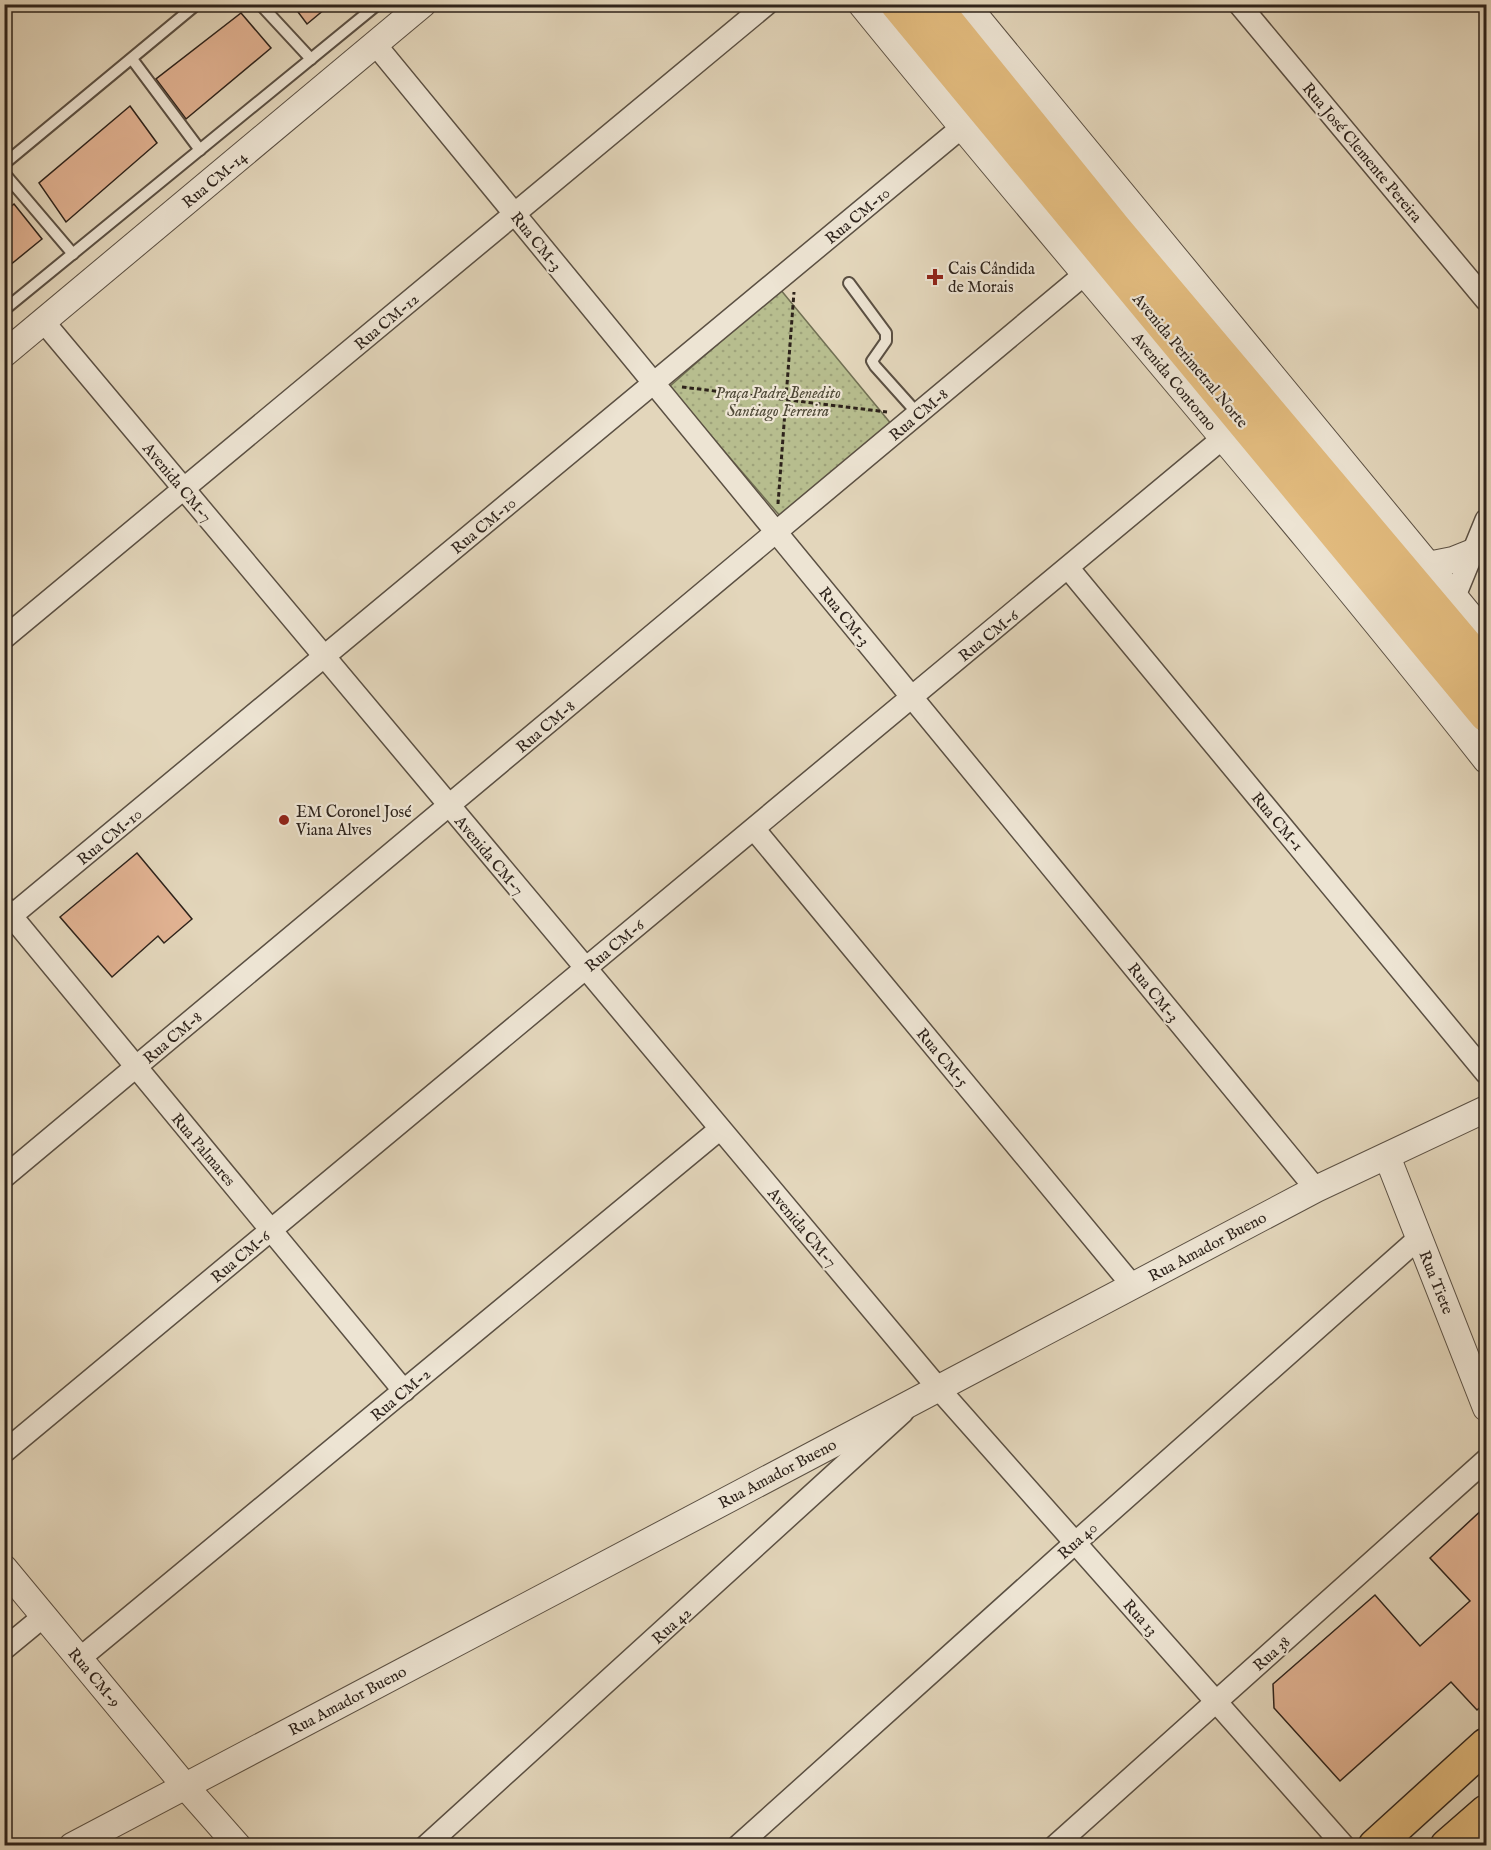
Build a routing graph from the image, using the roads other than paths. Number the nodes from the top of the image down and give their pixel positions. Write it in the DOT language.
graph roads {
  1 [pos="196,4"];
  2 [pos="260,4"];
  3 [pos="378,4"];
  4 [pos="423,4"];
  5 [pos="767,4"];
  6 [pos="861,4"];
  7 [pos="897,4"];
  8 [pos="933,4"];
  9 [pos="966,4"];
  10 [pos="1239,4"];
  11 [pos="375,44"];
  12 [pos="132,59"];
  13 [pos="311,59"];
  14 [pos="961,128"];
  15 [pos="200,150"];
  16 [pos="4,164"];
  17 [pos="4,173"];
  18 [pos="515,214"];
  19 [pos="73,254"];
  20 [pos="1086,273"];
  21 [pos="849,283"];
  22 [pos="1486,300"];
  23 [pos="4,310"];
  24 [pos="43,321"];
  25 [pos="4,354"];
  26 [pos="654,383"];
  27 [pos="917,415"];
  28 [pos="1223,438"];
  29 [pos="184,489"];
  30 [pos="1486,520"];
  31 [pos="776,532"];
  32 [pos="1473,552"];
  33 [pos="1428,565"];
  34 [pos="1069,569"];
  35 [pos="1450,608"];
  36 [pos="1486,635"];
  37 [pos="4,638"];
  38 [pos="324,657"];
  39 [pos="1444,661"];
  40 [pos="1486,669"];
  41 [pos="912,698"];
  42 [pos="1446,709"];
  43 [pos="1486,715"];
  44 [pos="1486,760"];
  45 [pos="450,806"];
  46 [pos="754,829"];
  47 [pos="7,915"];
  48 [pos="586,969"];
  49 [pos="136,1067"];
  50 [pos="1486,1073"];
  51 [pos="1486,1109"];
  52 [pos="720,1129"];
  53 [pos="1387,1156"];
  54 [pos="4,1178"];
  55 [pos="1316,1189"];
  56 [pos="271,1230"];
  57 [pos="1419,1238"];
  58 [pos="1132,1286"];
  59 [pos="938,1388"];
  60 [pos="404,1391"];
  61 [pos="912,1402"];
  62 [pos="1486,1408"];
  63 [pos="4,1452"];
  64 [pos="1486,1460"];
  65 [pos="1075,1542"];
  66 [pos="4,1568"];
  67 [pos="44,1616"];
  68 [pos="4,1649"];
  69 [pos="80,1659"];
  70 [pos="1216,1701"];
  71 [pos="1486,1745"];
  72 [pos="184,1786"];
  73 [pos="1486,1812"];
  74 [pos="107,1836"];
  75 [pos="72,1845"];
  76 [pos="238,1845"];
  77 [pos="426,1845"];
  78 [pos="738,1845"];
  79 [pos="1055,1845"];
  80 [pos="1344,1845"];
  81 [pos="1376,1845"];
  82 [pos="1447,1845"];
  1 -- 12 [label="lane"];
  2 -- 13 [label="lane"];
  3 -- 13 [label="lane"];
  4 -- 11 [label="street, Rua CM-14"];
  5 -- 18 [label="street, Rua CM-12"];
  6 -- 14 [label="street, Avenida Contorno"];
  7 -- 39 [label="highway, Avenida Perimetral Norte"];
  8 -- 35 [label="highway, Avenida Perimetral Norte"];
  9 -- 33 [label="street"];
  10 -- 22 [label="street, Rua José Clemente Pereira"];
  11 -- 18 [label="street, Rua CM-3"];
  11 -- 24 [label="street, Rua CM-14"];
  12 -- 15 [label="lane"];
  12 -- 16 [label="lane"];
  13 -- 15 [label="lane"];
  14 -- 20 [label="street, Avenida Contorno"];
  14 -- 26 [label="street, Rua CM-10"];
  15 -- 19 [label="lane"];
  17 -- 19 [label="lane"];
  18 -- 26 [label="street, Rua CM-3"];
  18 -- 29 [label="street, Rua CM-12"];
  19 -- 23 [label="lane"];
  20 -- 27 [label="street, Rua CM-8"];
  20 -- 28 [label="street, Avenida Contorno"];
  21 -- 27 [label="lane"];
  24 -- 25 [label="street, Rua CM-14"];
  24 -- 29 [label="street, Avenida CM-7"];
  26 -- 31 [label="street, Rua CM-3"];
  26 -- 38 [label="street, Rua CM-10"];
  27 -- 31 [label="street, Rua CM-8"];
  28 -- 34 [label="street, Rua CM-6"];
  28 -- 42 [label="street, Avenida Contorno"];
  29 -- 37 [label="street, Rua CM-12"];
  29 -- 38 [label="street, Avenida CM-7"];
  30 -- 32 [label="street"];
  31 -- 41 [label="street, Rua CM-3"];
  31 -- 45 [label="street, Rua CM-8"];
  32 -- 33 [label="street"];
  32 -- 35 [label="street"];
  33 -- 35 [label="street"];
  34 -- 41 [label="street, Rua CM-6"];
  34 -- 50 [label="street, Rua CM-1"];
  35 -- 36 [label="street"];
  35 -- 39 [label="street"];
  35 -- 40 [label="highway, Avenida Perimetral Norte"];
  38 -- 45 [label="street, Avenida CM-7"];
  38 -- 47 [label="street, Rua CM-10"];
  39 -- 42 [label="street"];
  39 -- 43 [label="highway, Avenida Perimetral Norte"];
  41 -- 46 [label="street, Rua CM-6"];
  41 -- 55 [label="street, Rua CM-3"];
  42 -- 44 [label="street, Avenida Contorno"];
  45 -- 48 [label="street, Avenida CM-7"];
  45 -- 49 [label="street, Rua CM-8"];
  46 -- 48 [label="street, Rua CM-6"];
  46 -- 58 [label="street, Rua CM-5"];
  47 -- 49 [label="street, Rua Palmares"];
  48 -- 52 [label="street, Avenida CM-7"];
  48 -- 56 [label="street, Rua CM-6"];
  49 -- 54 [label="street, Rua CM-8"];
  49 -- 56 [label="street, Rua Palmares"];
  51 -- 53 [label="street, Rua Amador Bueno"];
  52 -- 59 [label="street, Avenida CM-7"];
  52 -- 60 [label="street, Rua CM-2"];
  53 -- 55 [label="street, Rua Amador Bueno"];
  53 -- 57 [label="street, Rua Tiete"];
  55 -- 58 [label="street, Rua Amador Bueno"];
  56 -- 60 [label="street, Rua Palmares"];
  56 -- 63 [label="street, Rua CM-6"];
  57 -- 62 [label="street, Rua Tiete"];
  57 -- 65 [label="street, Rua 40"];
  58 -- 59 [label="street, Rua Amador Bueno"];
  59 -- 61 [label="street, Rua Amador Bueno"];
  59 -- 65 [label="street, Rua 13"];
  60 -- 69 [label="street, Rua CM-2"];
  61 -- 72 [label="street, Rua Amador Bueno"];
  61 -- 77 [label="street, Rua 42"];
  64 -- 70 [label="street, Rua 38"];
  65 -- 70 [label="street, Rua 13"];
  65 -- 78 [label="street, Rua 40"];
  66 -- 67 [label="street, Rua CM-9"];
  67 -- 68 [label="street"];
  67 -- 69 [label="street, Rua CM-9"];
  69 -- 72 [label="street, Rua CM-9"];
  70 -- 79 [label="street, Rua 38"];
  70 -- 80 [label="street, Rua 13"];
  71 -- 81 [label="highway"];
  72 -- 74 [label="street, Rua Amador Bueno"];
  72 -- 76 [label="street, Rua CM-9"];
  73 -- 82 [label="highway"];
  74 -- 75 [label="street, Rua Amador Bueno"];
}
